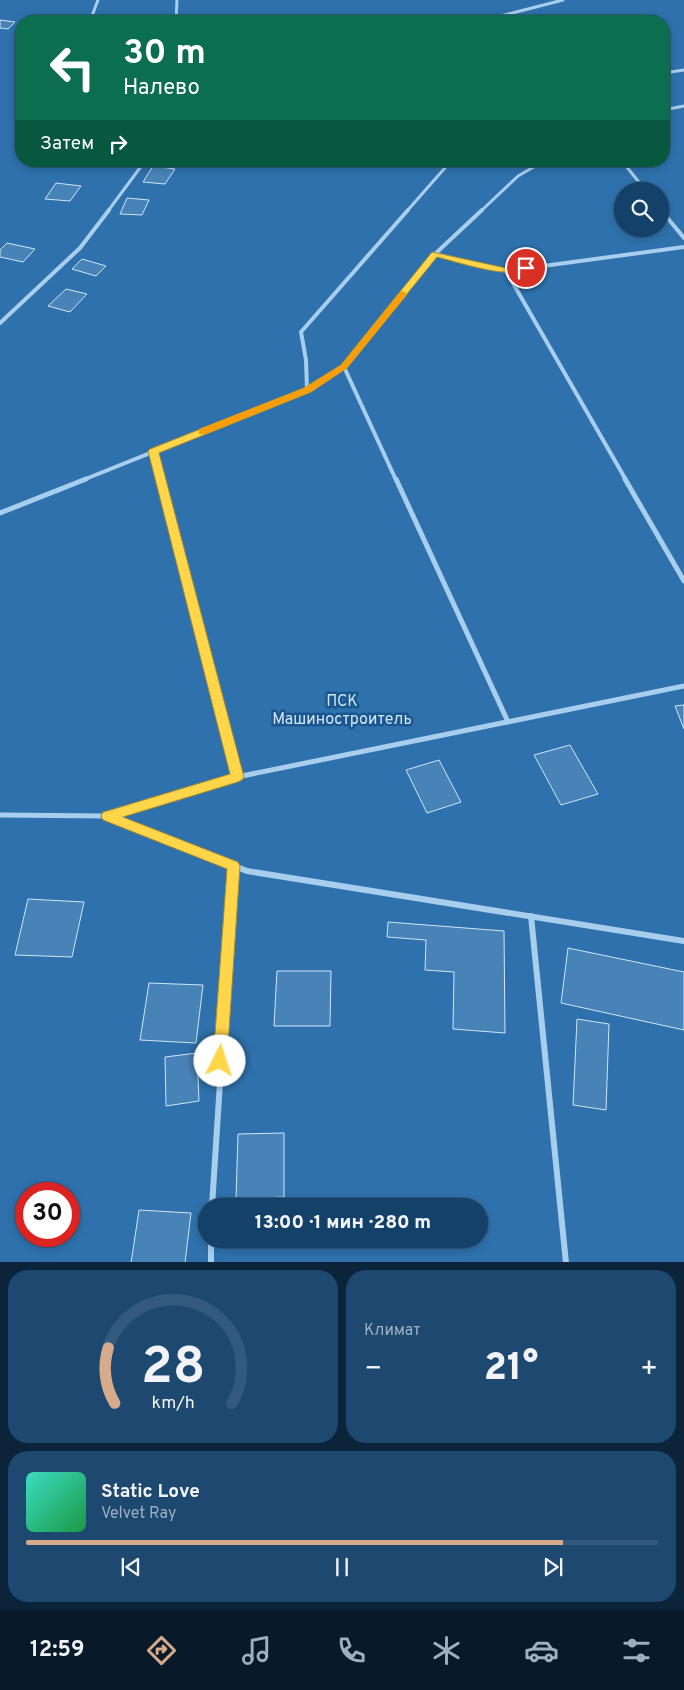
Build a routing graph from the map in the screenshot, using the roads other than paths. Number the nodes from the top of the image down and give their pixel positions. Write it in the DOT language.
graph roads {
  1 [pos="98,0"];
  2 [pos="177,0"];
  3 [pos="564,0"];
  4 [pos="92,15"];
  5 [pos="176,15"];
  6 [pos="505,15"];
  7 [pos="684,70"];
  8 [pos="670,72"];
  9 [pos="684,106"];
  10 [pos="670,109"];
  11 [pos="141,167"];
  12 [pos="446,167"];
  13 [pos="534,167"];
  14 [pos="627,167"];
  15 [pos="639,182"];
  16 [pos="669,219"];
  17 [pos="684,238"];
  18 [pos="684,247"];
  19 [pos="435,254"];
  20 [pos="506,271"];
  21 [pos="0,323"];
  22 [pos="344,366"];
  23 [pos="307,390"];
  24 [pos="153,451"];
  25 [pos="0,513"];
  26 [pos="684,581"];
  27 [pos="684,686"];
  28 [pos="508,722"];
  29 [pos="238,777"];
  30 [pos="0,814"];
  31 [pos="107,816"];
  32 [pos="234,866"];
  33 [pos="531,916"];
  34 [pos="684,941"];
  35 [pos="213,1198"];
  36 [pos="211,1248"];
  37 [pos="211,1262"];
  38 [pos="566,1262"];
  1 -- 4 [label="street"];
  2 -- 5 [label="street"];
  3 -- 6 [label="street"];
  7 -- 8 [label="street"];
  9 -- 10 [label="street"];
  11 -- 21 [label="street"];
  12 -- 23 [label="street"];
  13 -- 19 [label="street"];
  14 -- 15 [label="street"];
  16 -- 17 [label="street"];
  18 -- 20 [label="street"];
  19 -- 20 [label="street"];
  19 -- 22 [label="street"];
  20 -- 26 [label="street"];
  22 -- 23 [label="street"];
  22 -- 28 [label="street"];
  23 -- 24 [label="street"];
  24 -- 25 [label="street"];
  24 -- 29 [label="street"];
  27 -- 28 [label="street"];
  28 -- 29 [label="street"];
  29 -- 31 [label="street"];
  30 -- 31 [label="street"];
  31 -- 32 [label="street"];
  32 -- 33 [label="street"];
  32 -- 35 [label="street"];
  33 -- 34 [label="street"];
  33 -- 38 [label="street"];
  36 -- 37 [label="street"];
}
